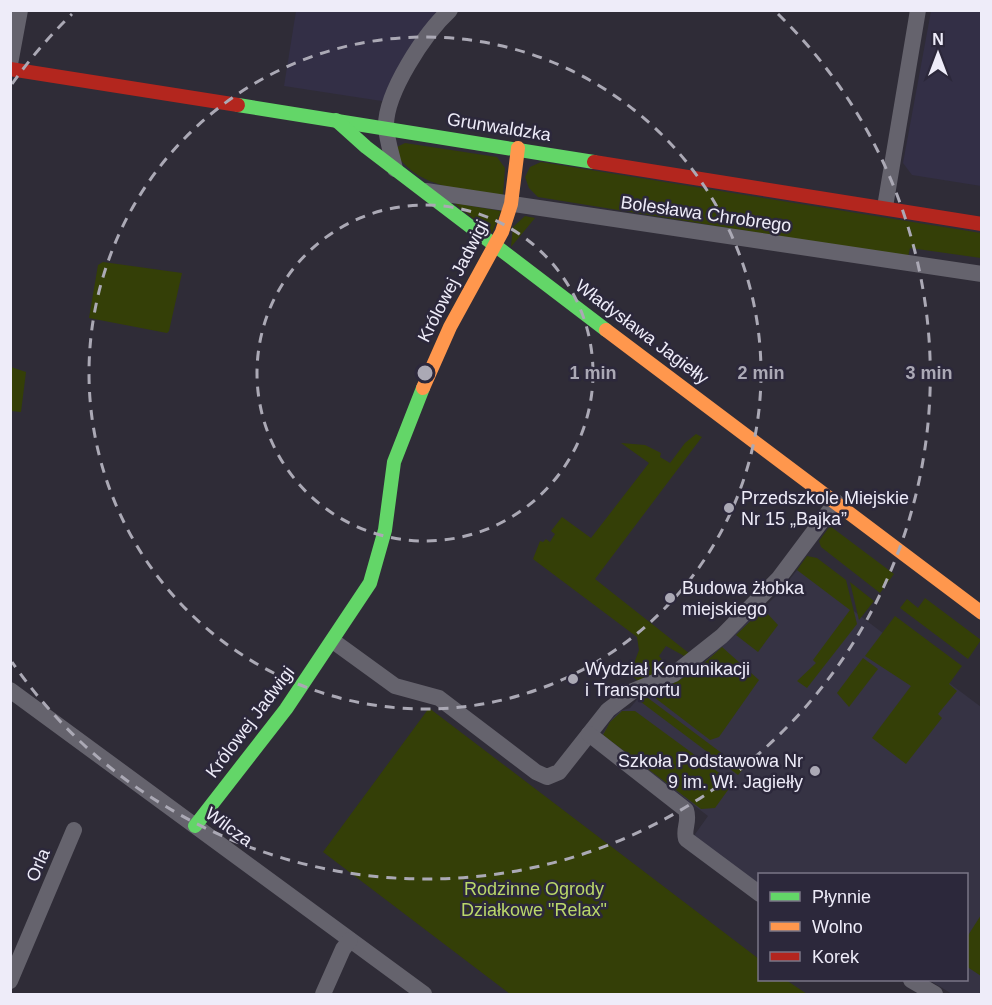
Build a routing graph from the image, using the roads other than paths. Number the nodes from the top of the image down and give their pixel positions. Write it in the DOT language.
graph roads {
  1 [pos="20,10"];
  2 [pos="450,10"];
  3 [pos="918,10"];
  4 [pos="10,64"];
  5 [pos="10,69"];
  6 [pos="336,120"];
  7 [pos="386,128"];
  8 [pos="518,148"];
  9 [pos="395,169"];
  10 [pos="425,191"];
  11 [pos="511,204"];
  12 [pos="885,207"];
  13 [pos="981,224"];
  14 [pos="495,245"];
  15 [pos="981,274"];
  16 [pos="836,502"];
  17 [pos="981,613"];
  18 [pos="333,641"];
  19 [pos="10,690"];
  20 [pos="589,734"];
  21 [pos="195,826"];
  22 [pos="74,830"];
  23 [pos="758,893"];
  24 [pos="351,940"];
  25 [pos="10,981"];
  26 [pos="913,981"];
  27 [pos="323,994"];
  28 [pos="424,994"];
  29 [pos="935,994"];
  1 -- 4 [label="street"];
  2 -- 7 [label="street"];
  3 -- 12 [label="street"];
  5 -- 6 [label="street, Grunwaldzka"];
  6 -- 7 [label="street, Grunwaldzka"];
  6 -- 9 [label="street, Władysława Jagiełły"];
  7 -- 8 [label="street, Grunwaldzka"];
  7 -- 9 [label="street"];
  8 -- 11 [label="street, Królowej Jadwigi"];
  8 -- 12 [label="street, Grunwaldzka"];
  9 -- 10 [label="street, Władysława Jagiełły"];
  10 -- 11 [label="street, Bolesława Chrobrego"];
  10 -- 14 [label="street, Władysława Jagiełły"];
  11 -- 14 [label="street, Królowej Jadwigi"];
  11 -- 15 [label="street, Bolesława Chrobrego"];
  12 -- 13 [label="street, Grunwaldzka"];
  14 -- 16 [label="street, Władysława Jagiełły"];
  14 -- 18 [label="street, Królowej Jadwigi"];
  16 -- 17 [label="street, Władysława Jagiełły"];
  16 -- 20 [label="street"];
  18 -- 20 [label="street"];
  18 -- 21 [label="street, Królowej Jadwigi"];
  19 -- 21 [label="street, Wilcza"];
  20 -- 23 [label="street"];
  21 -- 24 [label="street, Wilcza"];
  22 -- 25 [label="street, Orla"];
  24 -- 27 [label="street"];
  24 -- 28 [label="street, Wilcza"];
  26 -- 29 [label="street"];
}
